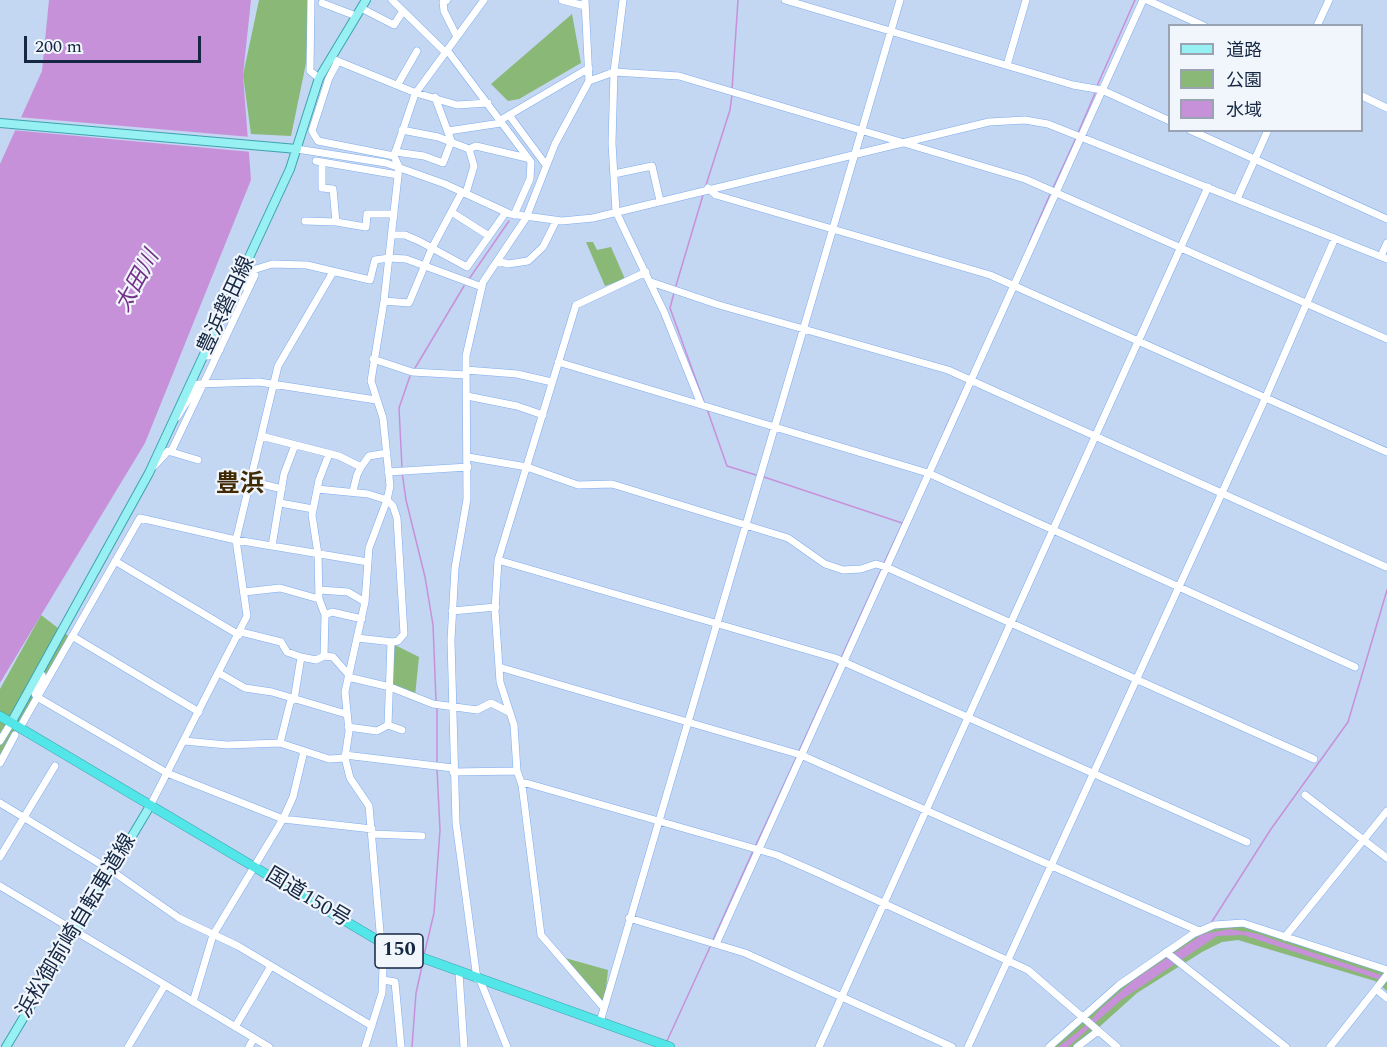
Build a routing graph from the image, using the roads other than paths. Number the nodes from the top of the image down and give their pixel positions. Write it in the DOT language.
graph roads {
  1 [pos="311,0"];
  2 [pos="392,0"];
  3 [pos="447,0"];
  4 [pos="484,0"];
  5 [pos="562,0"];
  6 [pos="623,0"];
  7 [pos="785,0"];
  8 [pos="900,0"];
  9 [pos="1026,0"];
  10 [pos="1145,0"];
  11 [pos="1329,0"];
  12 [pos="322,3"];
  13 [pos="585,3"];
  14 [pos="361,8"];
  15 [pos="403,11"];
  16 [pos="1199,24"];
  17 [pos="1318,24"];
  18 [pos="891,31"];
  19 [pos="457,37"];
  20 [pos="417,51"];
  21 [pos="446,51"];
  22 [pos="334,59"];
  23 [pos="1007,65"];
  24 [pos="589,68"];
  25 [pos="614,72"];
  26 [pos="319,78"];
  27 [pos="589,81"];
  28 [pos="398,84"];
  29 [pos="1102,90"];
  30 [pos="416,93"];
  31 [pos="1363,96"];
  32 [pos="435,97"];
  33 [pos="488,103"];
  34 [pos="1387,108"];
  35 [pos="509,115"];
  36 [pos="1168,120"];
  37 [pos="500,122"];
  38 [pos="0,123"];
  39 [pos="402,130"];
  40 [pos="448,131"];
  41 [pos="861,131"];
  42 [pos="1194,132"];
  43 [pos="1267,132"];
  44 [pos="1080,137"];
  45 [pos="899,142"];
  46 [pos="452,143"];
  47 [pos="297,149"];
  48 [pos="469,149"];
  49 [pos="855,153"];
  50 [pos="395,154"];
  51 [pos="528,158"];
  52 [pos="1254,159"];
  53 [pos="546,165"];
  54 [pos="399,167"];
  55 [pos="614,174"];
  56 [pos="398,175"];
  57 [pos="1208,187"];
  58 [pos="708,188"];
  59 [pos="1056,191"];
  60 [pos="464,193"];
  61 [pos="1237,200"];
  62 [pos="660,201"];
  63 [pos="616,212"];
  64 [pos="453,213"];
  65 [pos="510,213"];
  66 [pos="394,214"];
  67 [pos="526,218"];
  68 [pos="1387,219"];
  69 [pos="305,221"];
  70 [pos="556,221"];
  71 [pos="336,222"];
  72 [pos="832,228"];
  73 [pos="392,235"];
  74 [pos="489,236"];
  75 [pos="1335,238"];
  76 [pos="1387,243"];
  77 [pos="432,248"];
  78 [pos="1181,248"];
  79 [pos="389,258"];
  80 [pos="1384,258"];
  81 [pos="497,261"];
  82 [pos="425,266"];
  83 [pos="258,267"];
  84 [pos="333,272"];
  85 [pos="646,272"];
  86 [pos="651,282"];
  87 [pos="1013,285"];
  88 [pos="482,287"];
  89 [pos="235,292"];
  90 [pos="384,302"];
  91 [pos="1307,304"];
  92 [pos="803,327"];
  93 [pos="1387,339"];
  94 [pos="1139,342"];
  95 [pos="220,350"];
  96 [pos="204,356"];
  97 [pos="373,359"];
  98 [pos="558,362"];
  99 [pos="466,373"];
  100 [pos="970,380"];
  101 [pos="552,382"];
  102 [pos="203,384"];
  103 [pos="274,384"];
  104 [pos="467,396"];
  105 [pos="1265,399"];
  106 [pos="376,400"];
  107 [pos="701,404"];
  108 [pos="543,415"];
  109 [pos="175,418"];
  110 [pos="775,426"];
  111 [pos="261,436"];
  112 [pos="1096,436"];
  113 [pos="295,445"];
  114 [pos="171,452"];
  115 [pos="1387,452"];
  116 [pos="387,453"];
  117 [pos="329,454"];
  118 [pos="468,457"];
  119 [pos="198,460"];
  120 [pos="361,467"];
  121 [pos="468,467"];
  122 [pos="527,467"];
  123 [pos="151,470"];
  124 [pos="388,472"];
  125 [pos="928,473"];
  126 [pos="250,481"];
  127 [pos="282,489"];
  128 [pos="317,489"];
  129 [pos="353,491"];
  130 [pos="1221,492"];
  131 [pos="387,500"];
  132 [pos="280,503"];
  133 [pos="314,509"];
  134 [pos="745,525"];
  135 [pos="1054,530"];
  136 [pos="236,540"];
  137 [pos="272,546"];
  138 [pos="318,555"];
  139 [pos="498,560"];
  140 [pos="115,561"];
  141 [pos="368,562"];
  142 [pos="886,567"];
  143 [pos="1386,567"];
  144 [pos="1178,586"];
  145 [pos="319,590"];
  146 [pos="244,592"];
  147 [pos="319,600"];
  148 [pos="365,602"];
  149 [pos="495,607"];
  150 [pos="452,611"];
  151 [pos="325,615"];
  152 [pos="362,619"];
  153 [pos="717,622"];
  154 [pos="1012,624"];
  155 [pos="240,634"];
  156 [pos="72,636"];
  157 [pos="357,638"];
  158 [pos="391,642"];
  159 [pos="47,655"];
  160 [pos="324,656"];
  161 [pos="301,657"];
  162 [pos="844,662"];
  163 [pos="499,667"];
  164 [pos="1355,667"];
  165 [pos="219,674"];
  166 [pos="348,676"];
  167 [pos="1136,681"];
  168 [pos="390,687"];
  169 [pos="37,697"];
  170 [pos="293,699"];
  171 [pos="452,705"];
  172 [pos="199,712"];
  173 [pos="509,712"];
  174 [pos="346,714"];
  175 [pos="968,717"];
  176 [pos="7,720"];
  177 [pos="687,721"];
  178 [pos="22,724"];
  179 [pos="388,725"];
  180 [pos="348,728"];
  181 [pos="402,730"];
  182 [pos="15,735"];
  183 [pos="0,741"];
  184 [pos="184,741"];
  185 [pos="280,743"];
  186 [pos="304,751"];
  187 [pos="801,755"];
  188 [pos="345,757"];
  189 [pos="1314,759"];
  190 [pos="0,763"];
  191 [pos="55,765"];
  192 [pos="453,770"];
  193 [pos="517,771"];
  194 [pos="167,773"];
  195 [pos="1093,775"];
  196 [pos="522,785"];
  197 [pos="1305,795"];
  198 [pos="0,803"];
  199 [pos="150,806"];
  200 [pos="927,810"];
  201 [pos="1387,811"];
  202 [pos="24,817"];
  203 [pos="283,819"];
  204 [pos="658,820"];
  205 [pos="372,831"];
  206 [pos="422,836"];
  207 [pos="1363,840"];
  208 [pos="1248,842"];
  209 [pos="759,850"];
  210 [pos="0,856"];
  211 [pos="1387,858"];
  212 [pos="1051,867"];
  213 [pos="254,868"];
  214 [pos="112,871"];
  215 [pos="0,886"];
  216 [pos="884,903"];
  217 [pos="629,918"];
  218 [pos="1200,931"];
  219 [pos="76,932"];
  220 [pos="213,935"];
  221 [pos="1285,937"];
  222 [pos="382,944"];
  223 [pos="716,944"];
  224 [pos="1166,952"];
  225 [pos="1009,960"];
  226 [pos="271,966"];
  227 [pos="1387,970"];
  228 [pos="459,973"];
  229 [pos="1387,975"];
  230 [pos="383,980"];
  231 [pos="479,980"];
  232 [pos="165,985"];
  233 [pos="1377,987"];
  234 [pos="842,998"];
  235 [pos="1387,998"];
  236 [pos="193,1002"];
  237 [pos="604,1008"];
  238 [pos="1084,1018"];
  239 [pos="600,1022"];
  240 [pos="372,1026"];
  241 [pos="235,1027"];
  242 [pos="1098,1031"];
  243 [pos="254,1038"];
  244 [pos="6,1047"];
  245 [pos="128,1047"];
  246 [pos="249,1047"];
  247 [pos="269,1047"];
  248 [pos="365,1047"];
  249 [pos="401,1047"];
  250 [pos="464,1047"];
  251 [pos="507,1047"];
  252 [pos="670,1047"];
  253 [pos="819,1047"];
  254 [pos="952,1047"];
  255 [pos="968,1047"];
  256 [pos="1049,1047"];
  257 [pos="1077,1047"];
  258 [pos="1118,1047"];
  259 [pos="1286,1047"];
  260 [pos="1330,1047"];
  1 -- 26 [label="street"];
  2 -- 15 [label="street"];
  3 -- 19 [label="street"];
  4 -- 19 [label="street"];
  5 -- 13 [label="street"];
  6 -- 25 [label="street"];
  7 -- 18 [label="street"];
  8 -- 18 [label="street"];
  9 -- 23 [label="street"];
  10 -- 16 [label="street"];
  10 -- 29 [label="street"];
  11 -- 17 [label="street"];
  12 -- 14 [label="street"];
  13 -- 24 [label="street"];
  14 -- 15 [label="street"];
  14 -- 22 [label="main road, 豊浜磐田線"];
  15 -- 21 [label="street"];
  18 -- 23 [label="street"];
  18 -- 41 [label="street"];
  19 -- 21 [label="street"];
  20 -- 28 [label="street"];
  21 -- 30 [label="street"];
  21 -- 33 [label="street"];
  22 -- 26 [label="main road, 豊浜磐田線"];
  22 -- 28 [label="street"];
  22 -- 50 [label="street"];
  23 -- 29 [label="street"];
  24 -- 27 [label="street"];
  24 -- 35 [label="street"];
  25 -- 27 [label="street"];
  25 -- 41 [label="street"];
  25 -- 55 [label="street"];
  26 -- 47 [label="main road, 豊浜磐田線"];
  27 -- 53 [label="street"];
  28 -- 30 [label="street"];
  29 -- 36 [label="street"];
  29 -- 44 [label="street"];
  30 -- 32 [label="street"];
  30 -- 39 [label="street"];
  31 -- 34 [label="street"];
  32 -- 33 [label="street"];
  32 -- 40 [label="street"];
  33 -- 37 [label="street"];
  35 -- 37 [label="street"];
  35 -- 53 [label="street"];
  37 -- 40 [label="street"];
  37 -- 51 [label="street"];
  38 -- 47 [label="main road"];
  39 -- 46 [label="street"];
  39 -- 50 [label="street"];
  40 -- 46 [label="street"];
  41 -- 45 [label="street"];
  41 -- 49 [label="street"];
  42 -- 52 [label="street"];
  43 -- 52 [label="street"];
  44 -- 45 [label="street"];
  44 -- 57 [label="street"];
  44 -- 59 [label="street"];
  45 -- 49 [label="street"];
  45 -- 59 [label="street"];
  46 -- 48 [label="street"];
  46 -- 50 [label="street"];
  47 -- 54 [label="street"];
  47 -- 89 [label="main road, 豊浜磐田線"];
  48 -- 51 [label="street"];
  48 -- 60 [label="street"];
  49 -- 58 [label="street"];
  49 -- 72 [label="street"];
  50 -- 54 [label="street"];
  51 -- 65 [label="street"];
  52 -- 61 [label="street"];
  52 -- 68 [label="street"];
  53 -- 67 [label="street"];
  54 -- 56 [label="street"];
  54 -- 60 [label="street"];
  55 -- 62 [label="street"];
  55 -- 63 [label="street"];
  56 -- 66 [label="street"];
  56 -- 71 [label="street"];
  57 -- 61 [label="street"];
  57 -- 78 [label="street"];
  58 -- 62 [label="street"];
  58 -- 72 [label="street"];
  59 -- 78 [label="street"];
  59 -- 87 [label="street"];
  60 -- 64 [label="street"];
  60 -- 65 [label="street"];
  61 -- 75 [label="street"];
  62 -- 63 [label="street"];
  63 -- 70 [label="street"];
  63 -- 85 [label="street"];
  64 -- 74 [label="street"];
  64 -- 77 [label="street"];
  65 -- 67 [label="street"];
  65 -- 74 [label="street"];
  66 -- 71 [label="street"];
  66 -- 73 [label="street"];
  67 -- 70 [label="street"];
  67 -- 81 [label="street"];
  69 -- 71 [label="street"];
  70 -- 81 [label="street"];
  72 -- 87 [label="street"];
  72 -- 92 [label="street"];
  73 -- 77 [label="street"];
  73 -- 79 [label="street"];
  74 -- 77 [label="street"];
  75 -- 80 [label="street"];
  75 -- 91 [label="street"];
  76 -- 80 [label="street"];
  77 -- 82 [label="street"];
  78 -- 91 [label="street"];
  78 -- 94 [label="street"];
  79 -- 82 [label="street"];
  79 -- 84 [label="street"];
  79 -- 90 [label="street"];
  81 -- 88 [label="street"];
  82 -- 88 [label="street"];
  82 -- 90 [label="street"];
  83 -- 84 [label="street"];
  83 -- 89 [label="street"];
  83 -- 95 [label="street"];
  84 -- 103 [label="street"];
  85 -- 86 [label="street"];
  85 -- 98 [label="street"];
  86 -- 92 [label="street"];
  86 -- 107 [label="street"];
  87 -- 94 [label="street"];
  87 -- 100 [label="street"];
  88 -- 99 [label="street"];
  89 -- 96 [label="main road, 豊浜磐田線"];
  90 -- 97 [label="street"];
  91 -- 93 [label="street"];
  91 -- 105 [label="street"];
  92 -- 100 [label="street"];
  92 -- 110 [label="street"];
  94 -- 105 [label="street"];
  94 -- 112 [label="street"];
  95 -- 96 [label="street"];
  95 -- 102 [label="street"];
  96 -- 109 [label="main road, 豊浜磐田線"];
  97 -- 99 [label="street"];
  97 -- 106 [label="street"];
  98 -- 101 [label="street"];
  98 -- 107 [label="street"];
  99 -- 101 [label="street"];
  99 -- 104 [label="street"];
  100 -- 112 [label="street"];
  100 -- 125 [label="street"];
  101 -- 108 [label="street"];
  102 -- 103 [label="street"];
  102 -- 109 [label="street"];
  102 -- 114 [label="street"];
  103 -- 106 [label="street"];
  103 -- 111 [label="street"];
  104 -- 108 [label="street"];
  104 -- 118 [label="street"];
  105 -- 115 [label="street"];
  105 -- 130 [label="street"];
  106 -- 116 [label="street"];
  107 -- 110 [label="street"];
  108 -- 122 [label="street"];
  109 -- 123 [label="main road, 豊浜磐田線"];
  110 -- 125 [label="street"];
  110 -- 134 [label="street"];
  111 -- 113 [label="street"];
  111 -- 126 [label="street"];
  112 -- 130 [label="street"];
  112 -- 135 [label="street"];
  113 -- 117 [label="street"];
  113 -- 127 [label="street"];
  114 -- 119 [label="street"];
  114 -- 123 [label="street"];
  116 -- 120 [label="street"];
  116 -- 124 [label="street"];
  117 -- 120 [label="street"];
  117 -- 128 [label="street"];
  118 -- 121 [label="street"];
  118 -- 122 [label="street"];
  120 -- 129 [label="street"];
  121 -- 124 [label="street"];
  121 -- 150 [label="street"];
  122 -- 134 [label="street"];
  122 -- 139 [label="street"];
  123 -- 159 [label="main road, 豊浜磐田線"];
  124 -- 131 [label="street"];
  125 -- 135 [label="street"];
  125 -- 142 [label="street"];
  126 -- 127 [label="street"];
  126 -- 136 [label="street"];
  127 -- 132 [label="street"];
  128 -- 129 [label="street"];
  128 -- 133 [label="street"];
  129 -- 131 [label="street"];
  130 -- 143 [label="street"];
  130 -- 144 [label="street"];
  131 -- 141 [label="street"];
  131 -- 158 [label="street"];
  132 -- 133 [label="street"];
  132 -- 137 [label="street"];
  133 -- 138 [label="street"];
  134 -- 142 [label="street"];
  134 -- 153 [label="street"];
  135 -- 144 [label="street"];
  135 -- 154 [label="street"];
  136 -- 137 [label="street"];
  136 -- 140 [label="street"];
  136 -- 146 [label="street"];
  137 -- 138 [label="street"];
  138 -- 141 [label="street"];
  138 -- 145 [label="street"];
  139 -- 149 [label="street"];
  139 -- 153 [label="street"];
  140 -- 155 [label="street"];
  140 -- 156 [label="street"];
  141 -- 148 [label="street"];
  142 -- 154 [label="street"];
  142 -- 162 [label="street"];
  144 -- 164 [label="street"];
  144 -- 167 [label="street"];
  145 -- 147 [label="street"];
  145 -- 148 [label="street"];
  146 -- 147 [label="street"];
  146 -- 155 [label="street"];
  147 -- 151 [label="street"];
  148 -- 152 [label="street"];
  149 -- 150 [label="street"];
  149 -- 163 [label="street"];
  150 -- 171 [label="street"];
  151 -- 152 [label="street"];
  151 -- 160 [label="street"];
  152 -- 157 [label="street"];
  153 -- 162 [label="street"];
  153 -- 177 [label="street"];
  154 -- 167 [label="street"];
  154 -- 175 [label="street"];
  155 -- 161 [label="street"];
  155 -- 165 [label="street"];
  156 -- 169 [label="street"];
  156 -- 172 [label="street"];
  157 -- 158 [label="street"];
  157 -- 166 [label="street"];
  158 -- 168 [label="street"];
  159 -- 169 [label="street"];
  159 -- 176 [label="main road, 豊浜磐田線"];
  160 -- 161 [label="street"];
  160 -- 166 [label="street"];
  161 -- 170 [label="street"];
  162 -- 175 [label="street"];
  162 -- 187 [label="street"];
  163 -- 173 [label="street"];
  163 -- 177 [label="street"];
  165 -- 170 [label="street"];
  165 -- 172 [label="street"];
  166 -- 168 [label="street"];
  166 -- 174 [label="street"];
  167 -- 189 [label="street"];
  167 -- 195 [label="street"];
  168 -- 171 [label="street"];
  168 -- 179 [label="street"];
  169 -- 178 [label="street"];
  169 -- 194 [label="street"];
  170 -- 174 [label="street"];
  170 -- 185 [label="street"];
  171 -- 173 [label="street"];
  171 -- 192 [label="street"];
  172 -- 184 [label="street"];
  173 -- 193 [label="street"];
  174 -- 180 [label="street"];
  175 -- 195 [label="street"];
  175 -- 200 [label="street"];
  176 -- 183 [label="street"];
  176 -- 199 [label="highway, 国道150号 / 150"];
  177 -- 187 [label="street"];
  177 -- 204 [label="street"];
  179 -- 180 [label="street"];
  179 -- 181 [label="street"];
  180 -- 188 [label="street"];
  182 -- 190 [label="street"];
  184 -- 185 [label="street"];
  184 -- 194 [label="street"];
  185 -- 186 [label="street"];
  186 -- 188 [label="street"];
  186 -- 203 [label="street"];
  187 -- 200 [label="street"];
  187 -- 209 [label="street"];
  188 -- 192 [label="street"];
  188 -- 205 [label="street"];
  191 -- 202 [label="street"];
  192 -- 193 [label="street"];
  192 -- 231 [label="street"];
  193 -- 196 [label="street"];
  194 -- 199 [label="street"];
  194 -- 203 [label="street"];
  195 -- 208 [label="street"];
  195 -- 212 [label="street"];
  196 -- 204 [label="street"];
  196 -- 237 [label="street"];
  197 -- 207 [label="street"];
  198 -- 202 [label="street"];
  199 -- 213 [label="highway, 国道150号 / 150"];
  199 -- 214 [label="main road, 浜松御前崎自転車道線"];
  200 -- 212 [label="street"];
  200 -- 216 [label="street"];
  201 -- 207 [label="street"];
  202 -- 210 [label="street"];
  202 -- 214 [label="street"];
  203 -- 205 [label="street"];
  203 -- 213 [label="street"];
  204 -- 209 [label="street"];
  204 -- 217 [label="street"];
  205 -- 206 [label="street"];
  205 -- 222 [label="street"];
  207 -- 211 [label="street"];
  207 -- 221 [label="street"];
  209 -- 216 [label="street"];
  209 -- 223 [label="street"];
  212 -- 218 [label="street"];
  212 -- 225 [label="street"];
  213 -- 220 [label="street"];
  213 -- 222 [label="highway, 国道150号 / 150"];
  214 -- 219 [label="main road, 浜松御前崎自転車道線"];
  214 -- 220 [label="street"];
  215 -- 219 [label="street"];
  216 -- 225 [label="street"];
  216 -- 234 [label="street"];
  217 -- 223 [label="street"];
  217 -- 237 [label="street"];
  218 -- 221 [label="street"];
  218 -- 224 [label="street"];
  219 -- 232 [label="street"];
  219 -- 244 [label="main road, 浜松御前崎自転車道線"];
  220 -- 226 [label="street"];
  220 -- 236 [label="street"];
  221 -- 227 [label="street"];
  222 -- 228 [label="highway, 国道150号 / 150"];
  222 -- 230 [label="street"];
  223 -- 234 [label="street"];
  224 -- 238 [label="street"];
  224 -- 259 [label="street"];
  225 -- 238 [label="street"];
  225 -- 255 [label="street"];
  226 -- 240 [label="street"];
  226 -- 241 [label="street"];
  228 -- 231 [label="highway, 国道150号 / 150"];
  228 -- 250 [label="street"];
  229 -- 233 [label="street"];
  230 -- 240 [label="street"];
  230 -- 249 [label="street"];
  231 -- 239 [label="highway, 国道150号 / 150"];
  231 -- 251 [label="street"];
  232 -- 236 [label="street"];
  232 -- 245 [label="street"];
  233 -- 235 [label="street"];
  233 -- 260 [label="street"];
  234 -- 253 [label="street"];
  234 -- 254 [label="street"];
  236 -- 241 [label="street"];
  237 -- 239 [label="street"];
  238 -- 242 [label="street"];
  238 -- 256 [label="street"];
  239 -- 252 [label="highway, 国道150号 / 150"];
  240 -- 248 [label="street"];
  241 -- 243 [label="street"];
  242 -- 257 [label="street"];
  242 -- 258 [label="street"];
  243 -- 246 [label="street"];
  243 -- 247 [label="street"];
}
